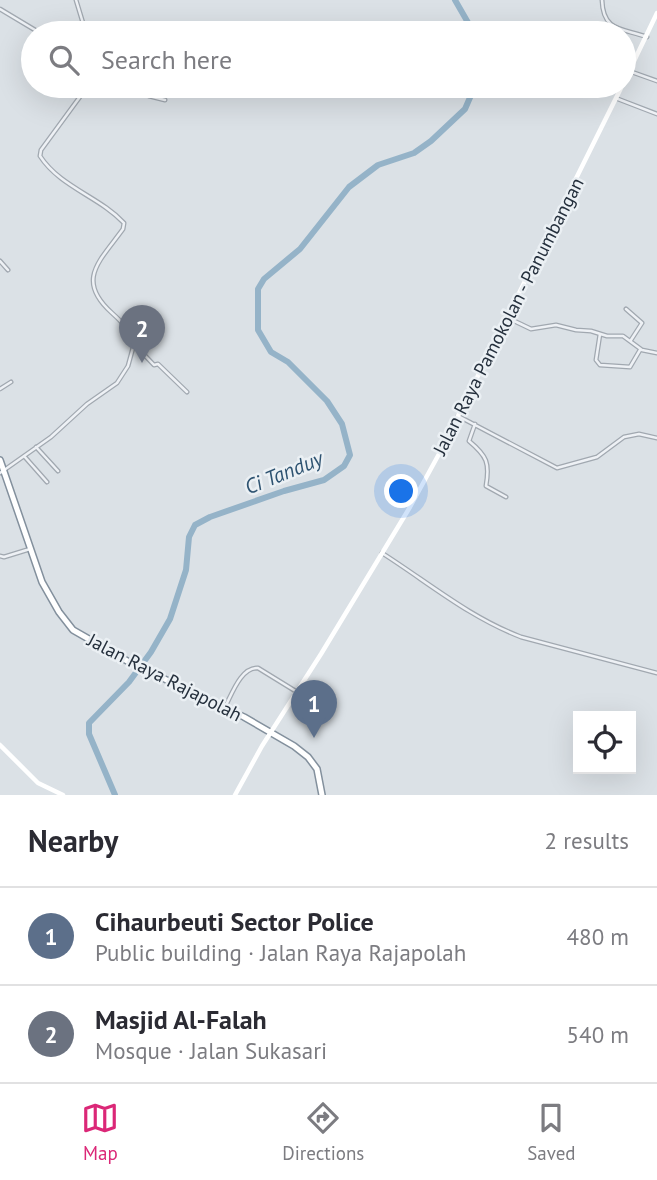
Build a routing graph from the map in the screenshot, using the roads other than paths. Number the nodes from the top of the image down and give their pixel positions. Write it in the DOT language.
graph roads {
  1 [pos="76,0"];
  2 [pos="602,0"];
  3 [pos="0,9"];
  4 [pos="657,13"];
  5 [pos="82,21"];
  6 [pos="607,21"];
  7 [pos="21,22"];
  8 [pos="636,33"];
  9 [pos="647,37"];
  10 [pos="636,58"];
  11 [pos="636,74"];
  12 [pos="657,81"];
  13 [pos="79,98"];
  14 [pos="157,98"];
  15 [pos="616,98"];
  16 [pos="165,100"];
  17 [pos="657,114"];
  18 [pos="0,261"];
  19 [pos="8,270"];
  20 [pos="626,309"];
  21 [pos="508,318"];
  22 [pos="600,334"];
  23 [pos="631,340"];
  24 [pos="134,344"];
  25 [pos="640,349"];
  26 [pos="657,353"];
  27 [pos="11,382"];
  28 [pos="0,389"];
  29 [pos="187,392"];
  30 [pos="458,416"];
  31 [pos="475,424"];
  32 [pos="657,438"];
  33 [pos="36,447"];
  34 [pos="24,456"];
  35 [pos="0,460"];
  36 [pos="58,471"];
  37 [pos="2,472"];
  38 [pos="47,482"];
  39 [pos="506,497"];
  40 [pos="30,549"];
  41 [pos="382,553"];
  42 [pos="0,556"];
  43 [pos="657,673"];
  44 [pos="297,692"];
  45 [pos="225,707"];
  46 [pos="271,732"];
  47 [pos="0,746"];
  48 [pos="63,795"];
  49 [pos="235,795"];
  50 [pos="322,795"];
  1 -- 5 [label="street"];
  2 -- 6 [label="street"];
  3 -- 7 [label="street"];
  4 -- 9 [label="main road, Jalan Raya Pamokolan - Panumbangan"];
  8 -- 9 [label="street"];
  9 -- 10 [label="main road, Jalan Raya Pamokolan - Panumbangan"];
  11 -- 12 [label="street"];
  13 -- 24 [label="street"];
  14 -- 16 [label="street"];
  15 -- 17 [label="street"];
  15 -- 21 [label="main road, Jalan Raya Pamokolan - Panumbangan"];
  18 -- 19 [label="street"];
  20 -- 23 [label="street"];
  21 -- 22 [label="street"];
  21 -- 30 [label="main road, Jalan Raya Pamokolan - Panumbangan"];
  22 -- 23 [label="street"];
  22 -- 25 [label="street"];
  23 -- 25 [label="street"];
  24 -- 29 [label="street"];
  24 -- 33 [label="street"];
  25 -- 26 [label="street"];
  27 -- 28 [label="street"];
  30 -- 31 [label="street"];
  30 -- 41 [label="main road, Jalan Raya Pamokolan - Panumbangan"];
  31 -- 32 [label="street"];
  31 -- 39 [label="street"];
  33 -- 34 [label="street"];
  33 -- 36 [label="street"];
  34 -- 37 [label="street"];
  34 -- 38 [label="street"];
  35 -- 37 [label="highway, Jalan Raya Rajapolah"];
  37 -- 40 [label="highway, Jalan Raya Rajapolah"];
  40 -- 42 [label="street"];
  40 -- 45 [label="highway, Jalan Raya Rajapolah"];
  41 -- 43 [label="street"];
  41 -- 44 [label="main road, Jalan Raya Pamokolan - Panumbangan"];
  44 -- 45 [label="street"];
  44 -- 46 [label="main road, Jalan Raya Pamokolan - Panumbangan"];
  45 -- 46 [label="highway, Jalan Raya Rajapolah"];
  46 -- 49 [label="main road, Jalan Raya Pamokolan - Panumbangan"];
  46 -- 50 [label="highway, Jalan Raya Rajapolah"];
  47 -- 48 [label="main road"];
}
